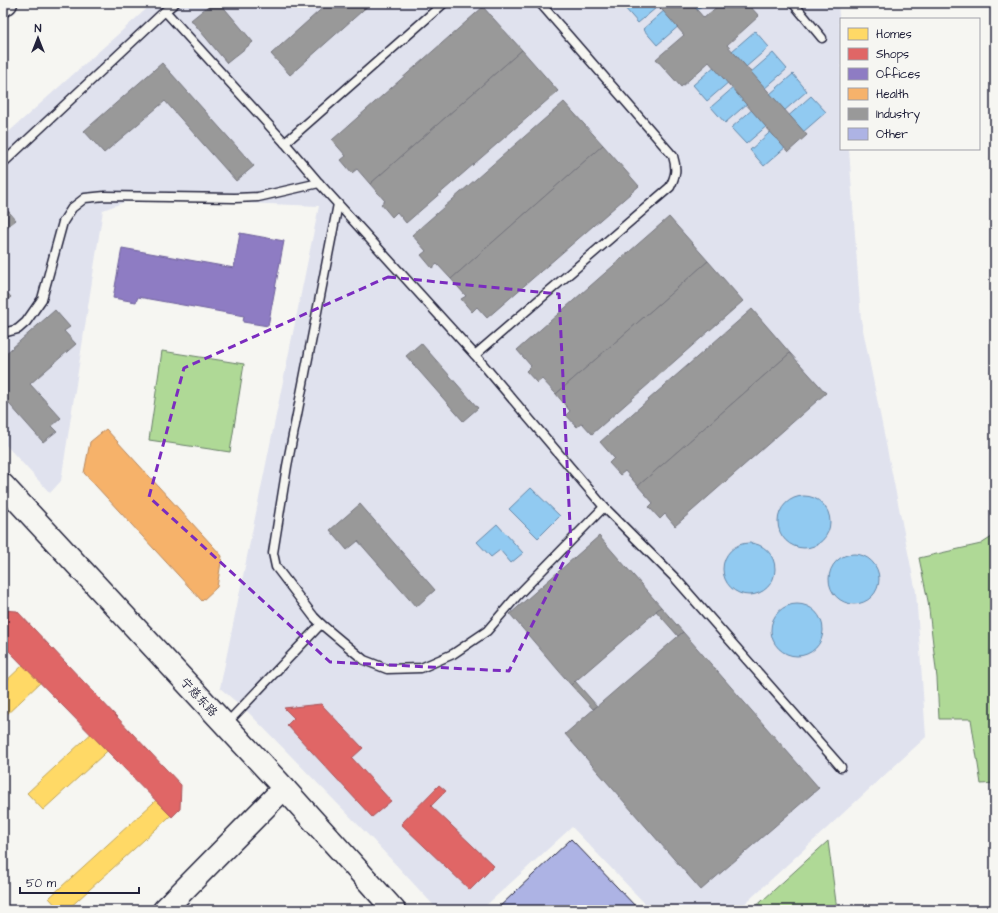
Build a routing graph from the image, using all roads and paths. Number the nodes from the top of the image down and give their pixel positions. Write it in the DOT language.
graph roads {
  1 [pos="6,3"];
  2 [pos="175,3"];
  3 [pos="444,3"];
  4 [pos="540,3"];
  5 [pos="793,3"];
  6 [pos="3,5"];
  7 [pos="164,11"];
  8 [pos="822,38"];
  9 [pos="285,142"];
  10 [pos="3,163"];
  11 [pos="319,183"];
  12 [pos="338,204"];
  13 [pos="3,333"];
  14 [pos="475,355"];
  15 [pos="3,485"];
  16 [pos="604,507"];
  17 [pos="320,624"];
  18 [pos="225,725"];
  19 [pos="841,767"];
  20 [pos="284,788"];
  21 [pos="164,910"];
  22 [pos="394,910"];
  1 -- 6 [label="main road"];
  2 -- 7 [label="lane"];
  3 -- 9 [label="lane"];
  4 -- 14 [label="lane"];
  5 -- 8 [label="lane"];
  7 -- 9 [label="lane"];
  7 -- 10 [label="lane"];
  9 -- 11 [label="lane"];
  11 -- 12 [label="lane"];
  11 -- 13 [label="lane"];
  12 -- 14 [label="lane"];
  12 -- 17 [label="lane"];
  14 -- 16 [label="lane"];
  15 -- 18 [label="main road, 宁慈东路"];
  16 -- 17 [label="lane"];
  16 -- 19 [label="lane"];
  17 -- 18 [label="lane"];
  18 -- 20 [label="main road, 宁慈东路"];
  20 -- 21 [label="main road"];
  20 -- 22 [label="main road, 宁慈东路"];
}
